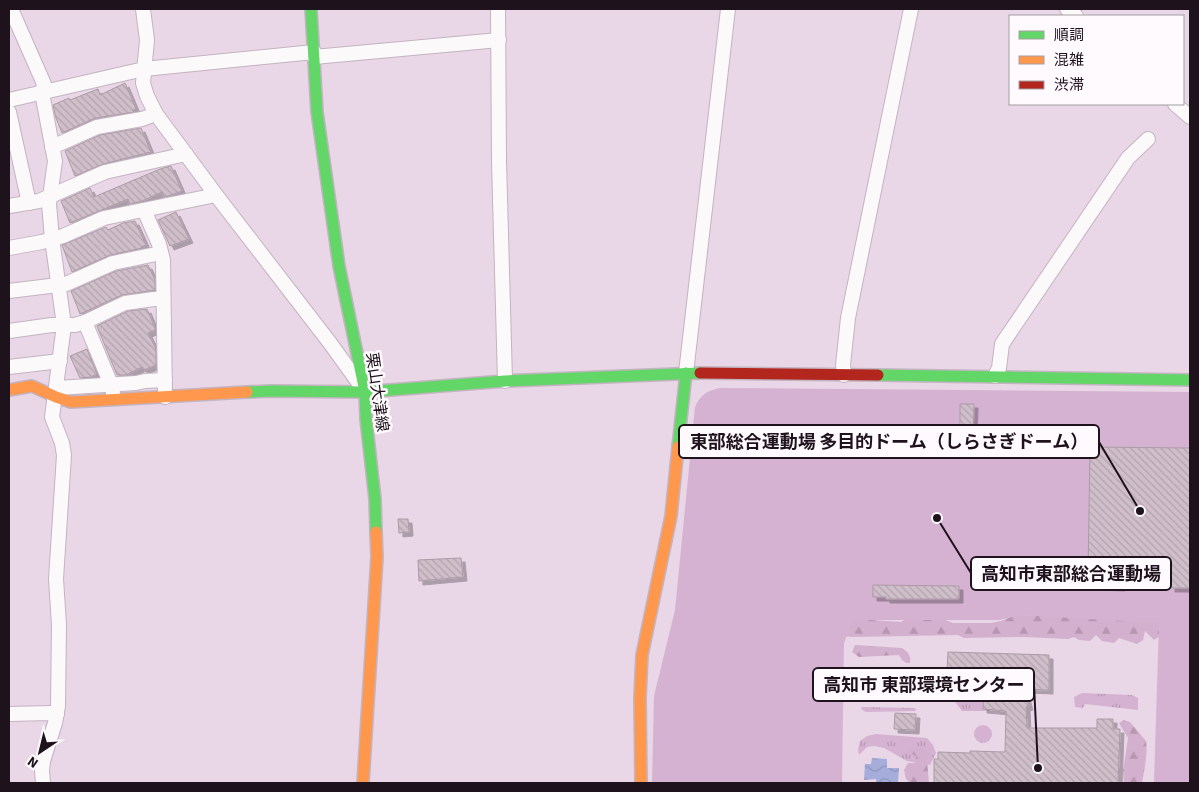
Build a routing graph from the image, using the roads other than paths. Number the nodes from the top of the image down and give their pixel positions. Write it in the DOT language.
graph roads {
  1 [pos="11,9"];
  2 [pos="144,9"];
  3 [pos="311,9"];
  4 [pos="498,9"];
  5 [pos="728,9"];
  6 [pos="911,9"];
  7 [pos="499,40"];
  8 [pos="314,54"];
  9 [pos="144,69"];
  10 [pos="42,93"];
  11 [pos="9,100"];
  12 [pos="1176,105"];
  13 [pos="9,112"];
  14 [pos="156,114"];
  15 [pos="1190,117"];
  16 [pos="1148,138"];
  17 [pos="52,147"];
  18 [pos="186,154"];
  19 [pos="14,162"];
  20 [pos="216,195"];
  21 [pos="50,196"];
  22 [pos="29,202"];
  23 [pos="9,206"];
  24 [pos="144,210"];
  25 [pos="52,240"];
  26 [pos="9,248"];
  27 [pos="161,253"];
  28 [pos="58,285"];
  29 [pos="9,291"];
  30 [pos="163,299"];
  31 [pos="84,322"];
  32 [pos="64,325"];
  33 [pos="9,331"];
  34 [pos="60,361"];
  35 [pos="9,367"];
  36 [pos="998,369"];
  37 [pos="686,373"];
  38 [pos="844,375"];
  39 [pos="164,380"];
  40 [pos="1190,380"];
  41 [pos="505,381"];
  42 [pos="111,384"];
  43 [pos="9,390"];
  44 [pos="56,392"];
  45 [pos="365,392"];
  46 [pos="165,397"];
  47 [pos="113,400"];
  48 [pos="9,714"];
  49 [pos="57,714"];
  50 [pos="43,783"];
  51 [pos="363,783"];
  52 [pos="640,783"];
  1 -- 10 [label="street"];
  2 -- 9 [label="street"];
  3 -- 8 [label="street, 栗山大津線"];
  4 -- 7 [label="street"];
  5 -- 37 [label="street"];
  6 -- 38 [label="street"];
  7 -- 8 [label="street"];
  7 -- 41 [label="street"];
  8 -- 9 [label="street"];
  8 -- 45 [label="street, 栗山大津線"];
  9 -- 10 [label="street"];
  9 -- 14 [label="street"];
  10 -- 11 [label="street"];
  10 -- 17 [label="street"];
  12 -- 15 [label="street"];
  13 -- 19 [label="street"];
  14 -- 17 [label="street"];
  14 -- 18 [label="street"];
  16 -- 36 [label="street"];
  17 -- 21 [label="street"];
  18 -- 20 [label="street"];
  18 -- 21 [label="street"];
  19 -- 22 [label="street"];
  20 -- 24 [label="street"];
  20 -- 45 [label="street"];
  21 -- 22 [label="street"];
  21 -- 25 [label="street"];
  22 -- 23 [label="street"];
  24 -- 25 [label="street"];
  24 -- 27 [label="street"];
  25 -- 26 [label="street"];
  25 -- 28 [label="street"];
  27 -- 28 [label="street"];
  27 -- 30 [label="street"];
  28 -- 29 [label="street"];
  28 -- 32 [label="street"];
  30 -- 31 [label="street"];
  30 -- 39 [label="street"];
  31 -- 32 [label="street"];
  31 -- 42 [label="street"];
  32 -- 33 [label="street"];
  32 -- 34 [label="street"];
  34 -- 35 [label="street"];
  34 -- 44 [label="street"];
  36 -- 38 [label="street"];
  36 -- 40 [label="street"];
  37 -- 38 [label="street"];
  37 -- 41 [label="street"];
  37 -- 52 [label="street"];
  39 -- 42 [label="street"];
  39 -- 46 [label="street"];
  41 -- 45 [label="street"];
  42 -- 44 [label="street"];
  42 -- 47 [label="street"];
  43 -- 44 [label="street"];
  44 -- 47 [label="street"];
  44 -- 49 [label="street"];
  45 -- 46 [label="street"];
  45 -- 51 [label="street, 栗山大津線"];
  46 -- 47 [label="street"];
  48 -- 49 [label="street"];
  49 -- 50 [label="street"];
}
